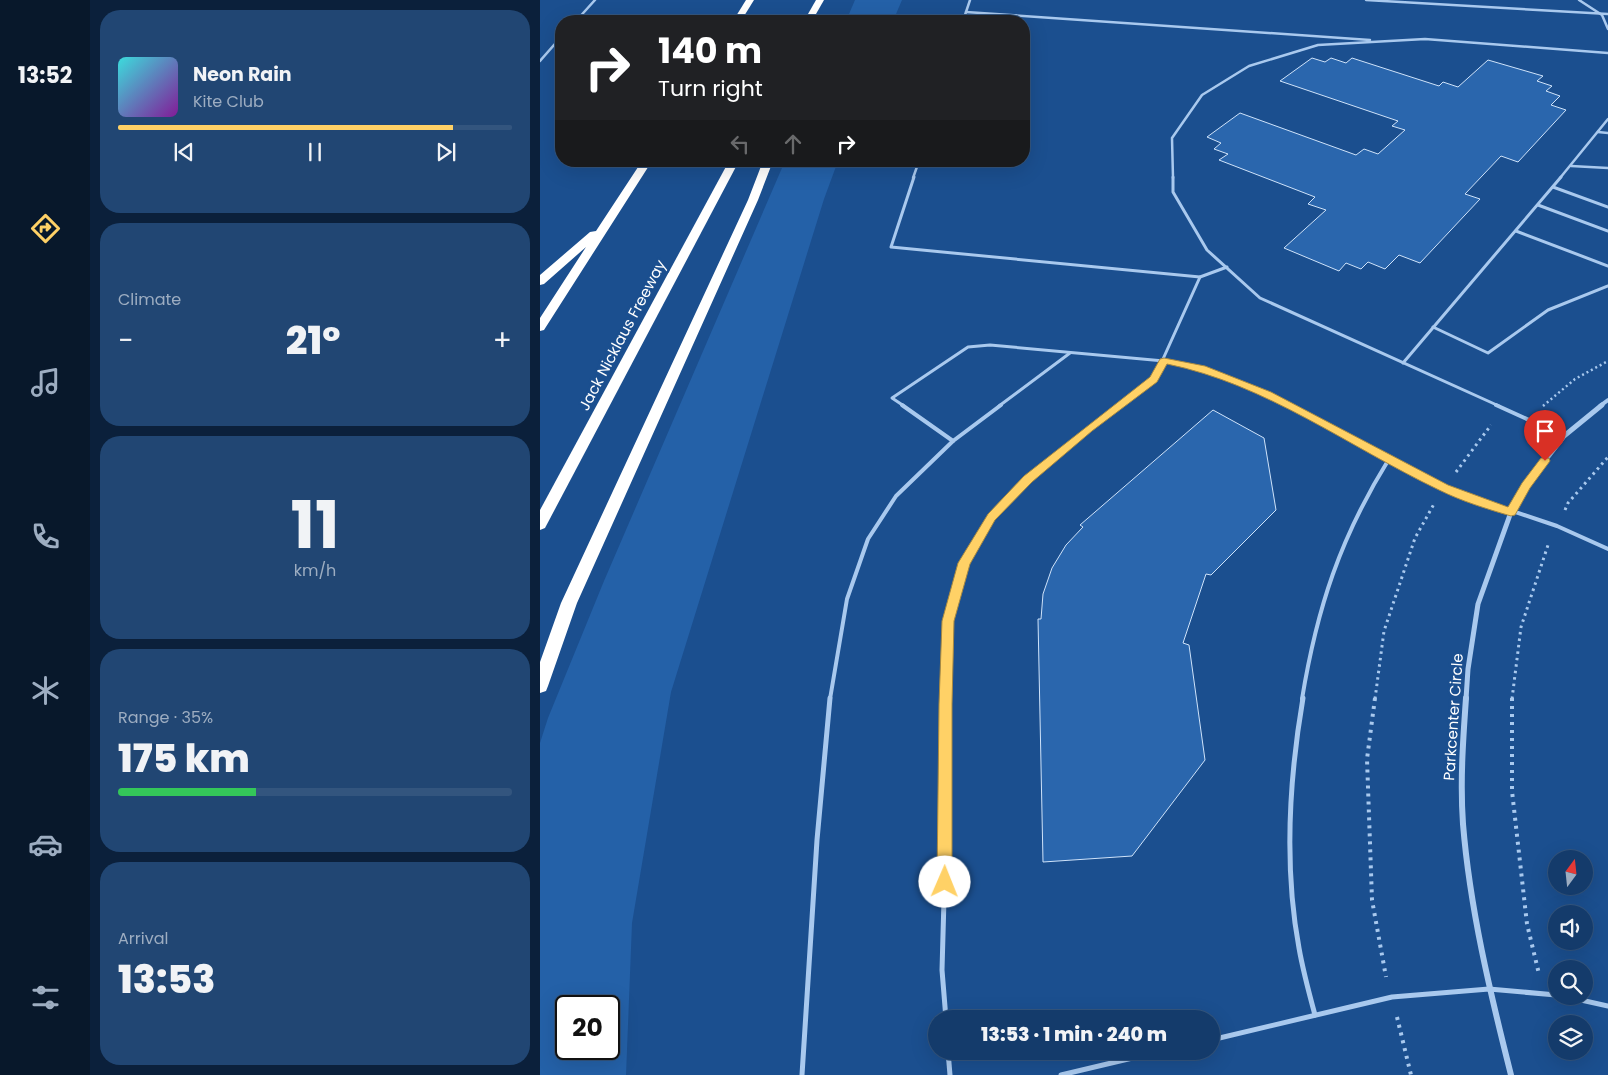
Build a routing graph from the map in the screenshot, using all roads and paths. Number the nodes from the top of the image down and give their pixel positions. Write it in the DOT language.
graph roads {
  1 [pos="595,0"];
  2 [pos="750,0"];
  3 [pos="820,0"];
  4 [pos="970,0"];
  5 [pos="1366,0"];
  6 [pos="1579,0"];
  7 [pos="966,12"];
  8 [pos="1599,14"];
  9 [pos="1608,14"];
  10 [pos="581,15"];
  11 [pos="740,15"];
  12 [pos="811,15"];
  13 [pos="817,15"];
  14 [pos="965,15"];
  15 [pos="1010,15"];
  16 [pos="1030,16"];
  17 [pos="1608,28"];
  18 [pos="1388,41"];
  19 [pos="555,45"];
  20 [pos="1608,52"];
  21 [pos="540,61"];
  22 [pos="1608,119"];
  23 [pos="1598,132"];
  24 [pos="1608,133"];
  25 [pos="1571,166"];
  26 [pos="642,167"];
  27 [pos="731,167"];
  28 [pos="766,167"];
  29 [pos="917,167"];
  30 [pos="1608,168"];
  31 [pos="1553,188"];
  32 [pos="1538,205"];
  33 [pos="1608,207"];
  34 [pos="606,224"];
  35 [pos="1516,231"];
  36 [pos="1608,231"];
  37 [pos="1608,266"];
  38 [pos="1227,267"];
  39 [pos="1200,277"];
  40 [pos="540,281"];
  41 [pos="1608,286"];
  42 [pos="540,327"];
  43 [pos="1434,327"];
  44 [pos="1070,353"];
  45 [pos="1164,361"];
  46 [pos="1608,361"];
  47 [pos="1403,363"];
  48 [pos="1608,400"];
  49 [pos="1520,416"];
  50 [pos="1564,436"];
  51 [pos="952,441"];
  52 [pos="1608,457"];
  53 [pos="1389,459"];
  54 [pos="1444,488"];
  55 [pos="1511,512"];
  56 [pos="540,524"];
  57 [pos="1556,526"];
  58 [pos="1608,549"];
  59 [pos="540,686"];
  60 [pos="1489,989"];
  61 [pos="1543,994"];
  62 [pos="1548,995"];
  63 [pos="1392,997"];
  64 [pos="1593,1003"];
  65 [pos="1608,1006"];
  66 [pos="945,1010"];
  67 [pos="1315,1015"];
  68 [pos="1220,1038"];
  69 [pos="949,1060"];
  70 [pos="1124,1060"];
  71 [pos="802,1075"];
  72 [pos="950,1075"];
  73 [pos="1061,1075"];
  74 [pos="1411,1075"];
  75 [pos="1511,1075"];
  1 -- 10 [label="lane"];
  2 -- 11 [label="highway"];
  3 -- 12 [label="highway"];
  3 -- 13 [label="highway"];
  4 -- 7 [label="lane"];
  5 -- 8 [label="lane"];
  6 -- 8 [label="lane"];
  7 -- 14 [label="lane"];
  7 -- 15 [label="lane"];
  8 -- 9 [label="lane"];
  8 -- 17 [label="lane"];
  16 -- 18 [label="lane"];
  18 -- 20 [label="lane"];
  18 -- 38 [label="lane"];
  19 -- 21 [label="lane"];
  22 -- 23 [label="lane"];
  23 -- 24 [label="lane"];
  23 -- 25 [label="lane"];
  25 -- 30 [label="lane"];
  25 -- 31 [label="lane"];
  26 -- 34 [label="highway"];
  27 -- 56 [label="highway, Jack Nicklaus Freeway"];
  28 -- 59 [label="highway"];
  29 -- 39 [label="lane"];
  31 -- 32 [label="lane"];
  31 -- 33 [label="lane"];
  32 -- 35 [label="lane"];
  32 -- 36 [label="lane"];
  34 -- 40 [label="highway"];
  34 -- 42 [label="highway"];
  35 -- 37 [label="lane"];
  35 -- 43 [label="lane"];
  38 -- 39 [label="lane"];
  38 -- 47 [label="lane"];
  39 -- 45 [label="lane"];
  41 -- 43 [label="lane"];
  43 -- 47 [label="lane"];
  44 -- 45 [label="lane"];
  44 -- 51 [label="lane"];
  44 -- 51 [label="lane"];
  45 -- 53 [label="lane"];
  45 -- 66 [label="lane"];
  46 -- 49 [label="path"];
  47 -- 49 [label="lane"];
  48 -- 50 [label="street, Parkcenter Circle"];
  49 -- 50 [label="lane"];
  49 -- 54 [label="path"];
  50 -- 55 [label="street, Parkcenter Circle"];
  51 -- 71 [label="lane"];
  52 -- 57 [label="path"];
  53 -- 54 [label="lane"];
  53 -- 67 [label="lane"];
  54 -- 55 [label="lane"];
  54 -- 63 [label="path"];
  55 -- 57 [label="lane"];
  55 -- 60 [label="street, Parkcenter Circle"];
  57 -- 58 [label="lane"];
  57 -- 61 [label="path"];
  60 -- 61 [label="lane"];
  60 -- 63 [label="lane"];
  60 -- 75 [label="street, Parkcenter Circle"];
  61 -- 62 [label="lane"];
  63 -- 67 [label="lane"];
  63 -- 74 [label="path"];
  64 -- 65 [label="lane"];
  67 -- 68 [label="lane"];
  69 -- 72 [label="lane"];
  70 -- 73 [label="lane"];
}
